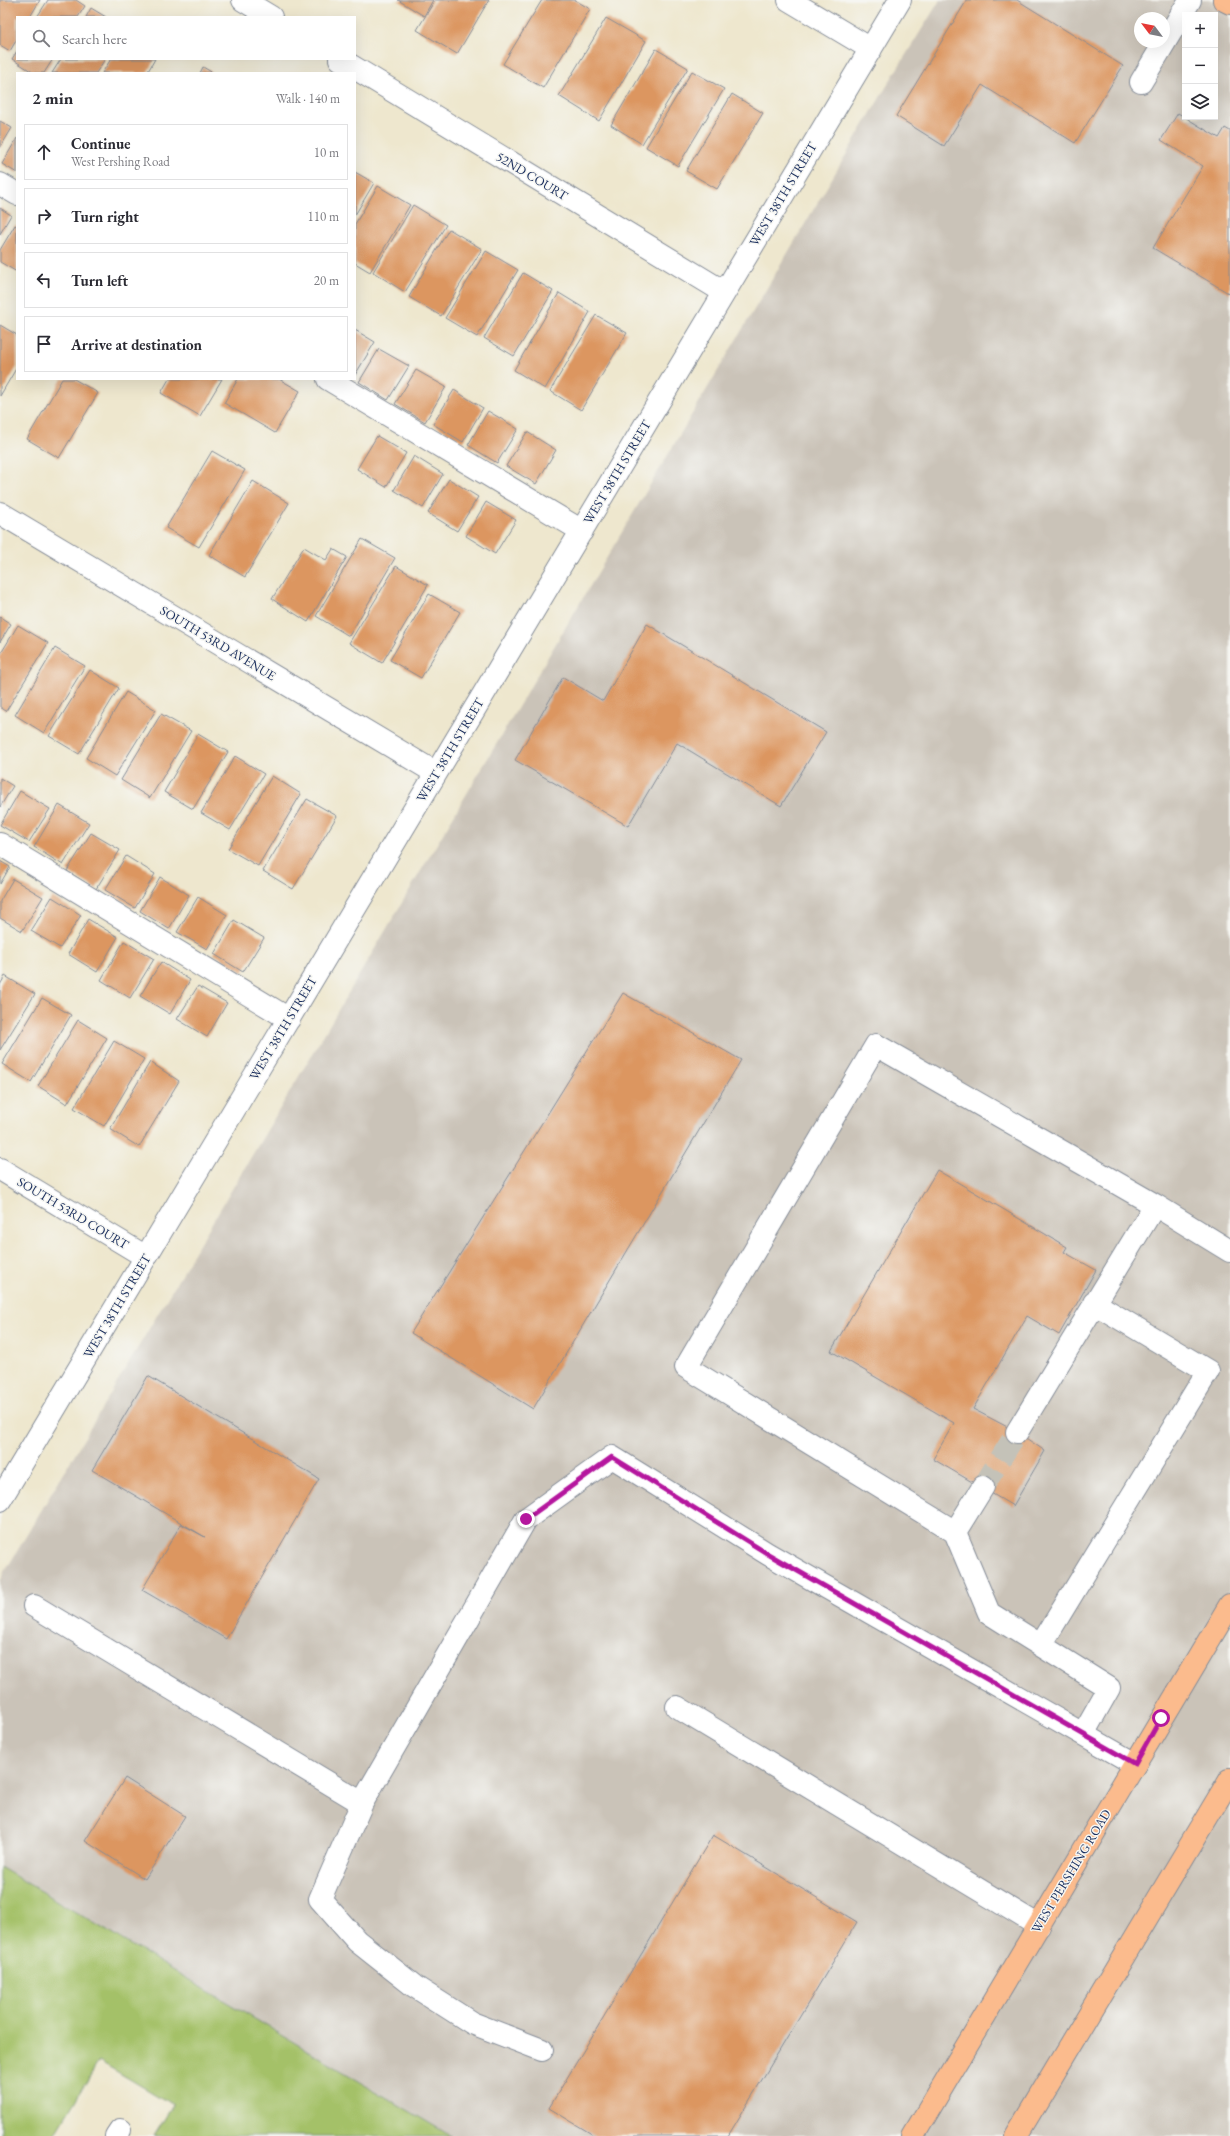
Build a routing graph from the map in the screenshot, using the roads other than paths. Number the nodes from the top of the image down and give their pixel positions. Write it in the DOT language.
graph roads {
  1 [pos="243,0"];
  2 [pos="789,0"];
  3 [pos="900,0"];
  4 [pos="1190,0"];
  5 [pos="1224,0"];
  6 [pos="1230,4"];
  7 [pos="269,16"];
  8 [pos="871,49"];
  9 [pos="342,60"];
  10 [pos="1141,82"];
  11 [pos="0,184"];
  12 [pos="16,193"];
  13 [pos="724,292"];
  14 [pos="330,380"];
  15 [pos="0,513"];
  16 [pos="582,531"];
  17 [pos="436,773"];
  18 [pos="0,844"];
  19 [pos="289,1019"];
  20 [pos="0,1169"];
  21 [pos="1154,1205"];
  22 [pos="1230,1251"];
  23 [pos="146,1257"];
  24 [pos="1094,1303"];
  25 [pos="1017,1432"];
  26 [pos="983,1487"];
  27 [pos="1,1497"];
  28 [pos="955,1532"];
  29 [pos="1230,1605"];
  30 [pos="34,1606"];
  31 [pos="1041,1645"];
  32 [pos="677,1707"];
  33 [pos="1083,1734"];
  34 [pos="1135,1764"];
  35 [pos="1230,1779"];
  36 [pos="362,1803"];
  37 [pos="1039,1926"];
  38 [pos="542,2050"];
  39 [pos="913,2136"];
  40 [pos="1016,2136"];
  1 -- 7 [label="street"];
  2 -- 8 [label="street"];
  3 -- 8 [label="street, WEST 38TH STREET"];
  4 -- 10 [label="street"];
  5 -- 6 [label="main road"];
  8 -- 13 [label="street, WEST 38TH STREET"];
  9 -- 13 [label="street, 52ND COURT"];
  11 -- 12 [label="street"];
  13 -- 16 [label="street, WEST 38TH STREET"];
  14 -- 16 [label="street"];
  15 -- 17 [label="street, SOUTH 53RD AVENUE"];
  16 -- 17 [label="street, WEST 38TH STREET"];
  17 -- 19 [label="street, WEST 38TH STREET"];
  18 -- 19 [label="street"];
  19 -- 23 [label="street, WEST 38TH STREET"];
  20 -- 23 [label="street, SOUTH 53RD COURT"];
  21 -- 22 [label="street"];
  21 -- 24 [label="street"];
  21 -- 28 [label="street"];
  23 -- 27 [label="street, WEST 38TH STREET"];
  24 -- 25 [label="street"];
  24 -- 31 [label="street"];
  26 -- 28 [label="street"];
  28 -- 31 [label="street"];
  29 -- 34 [label="main road, WEST PERSHING ROAD"];
  30 -- 36 [label="street"];
  31 -- 33 [label="street"];
  32 -- 37 [label="street"];
  33 -- 34 [label="street"];
  33 -- 36 [label="street"];
  34 -- 37 [label="main road, WEST PERSHING ROAD"];
  35 -- 40 [label="main road"];
  36 -- 38 [label="street"];
  37 -- 39 [label="main road, WEST PERSHING ROAD"];
}
